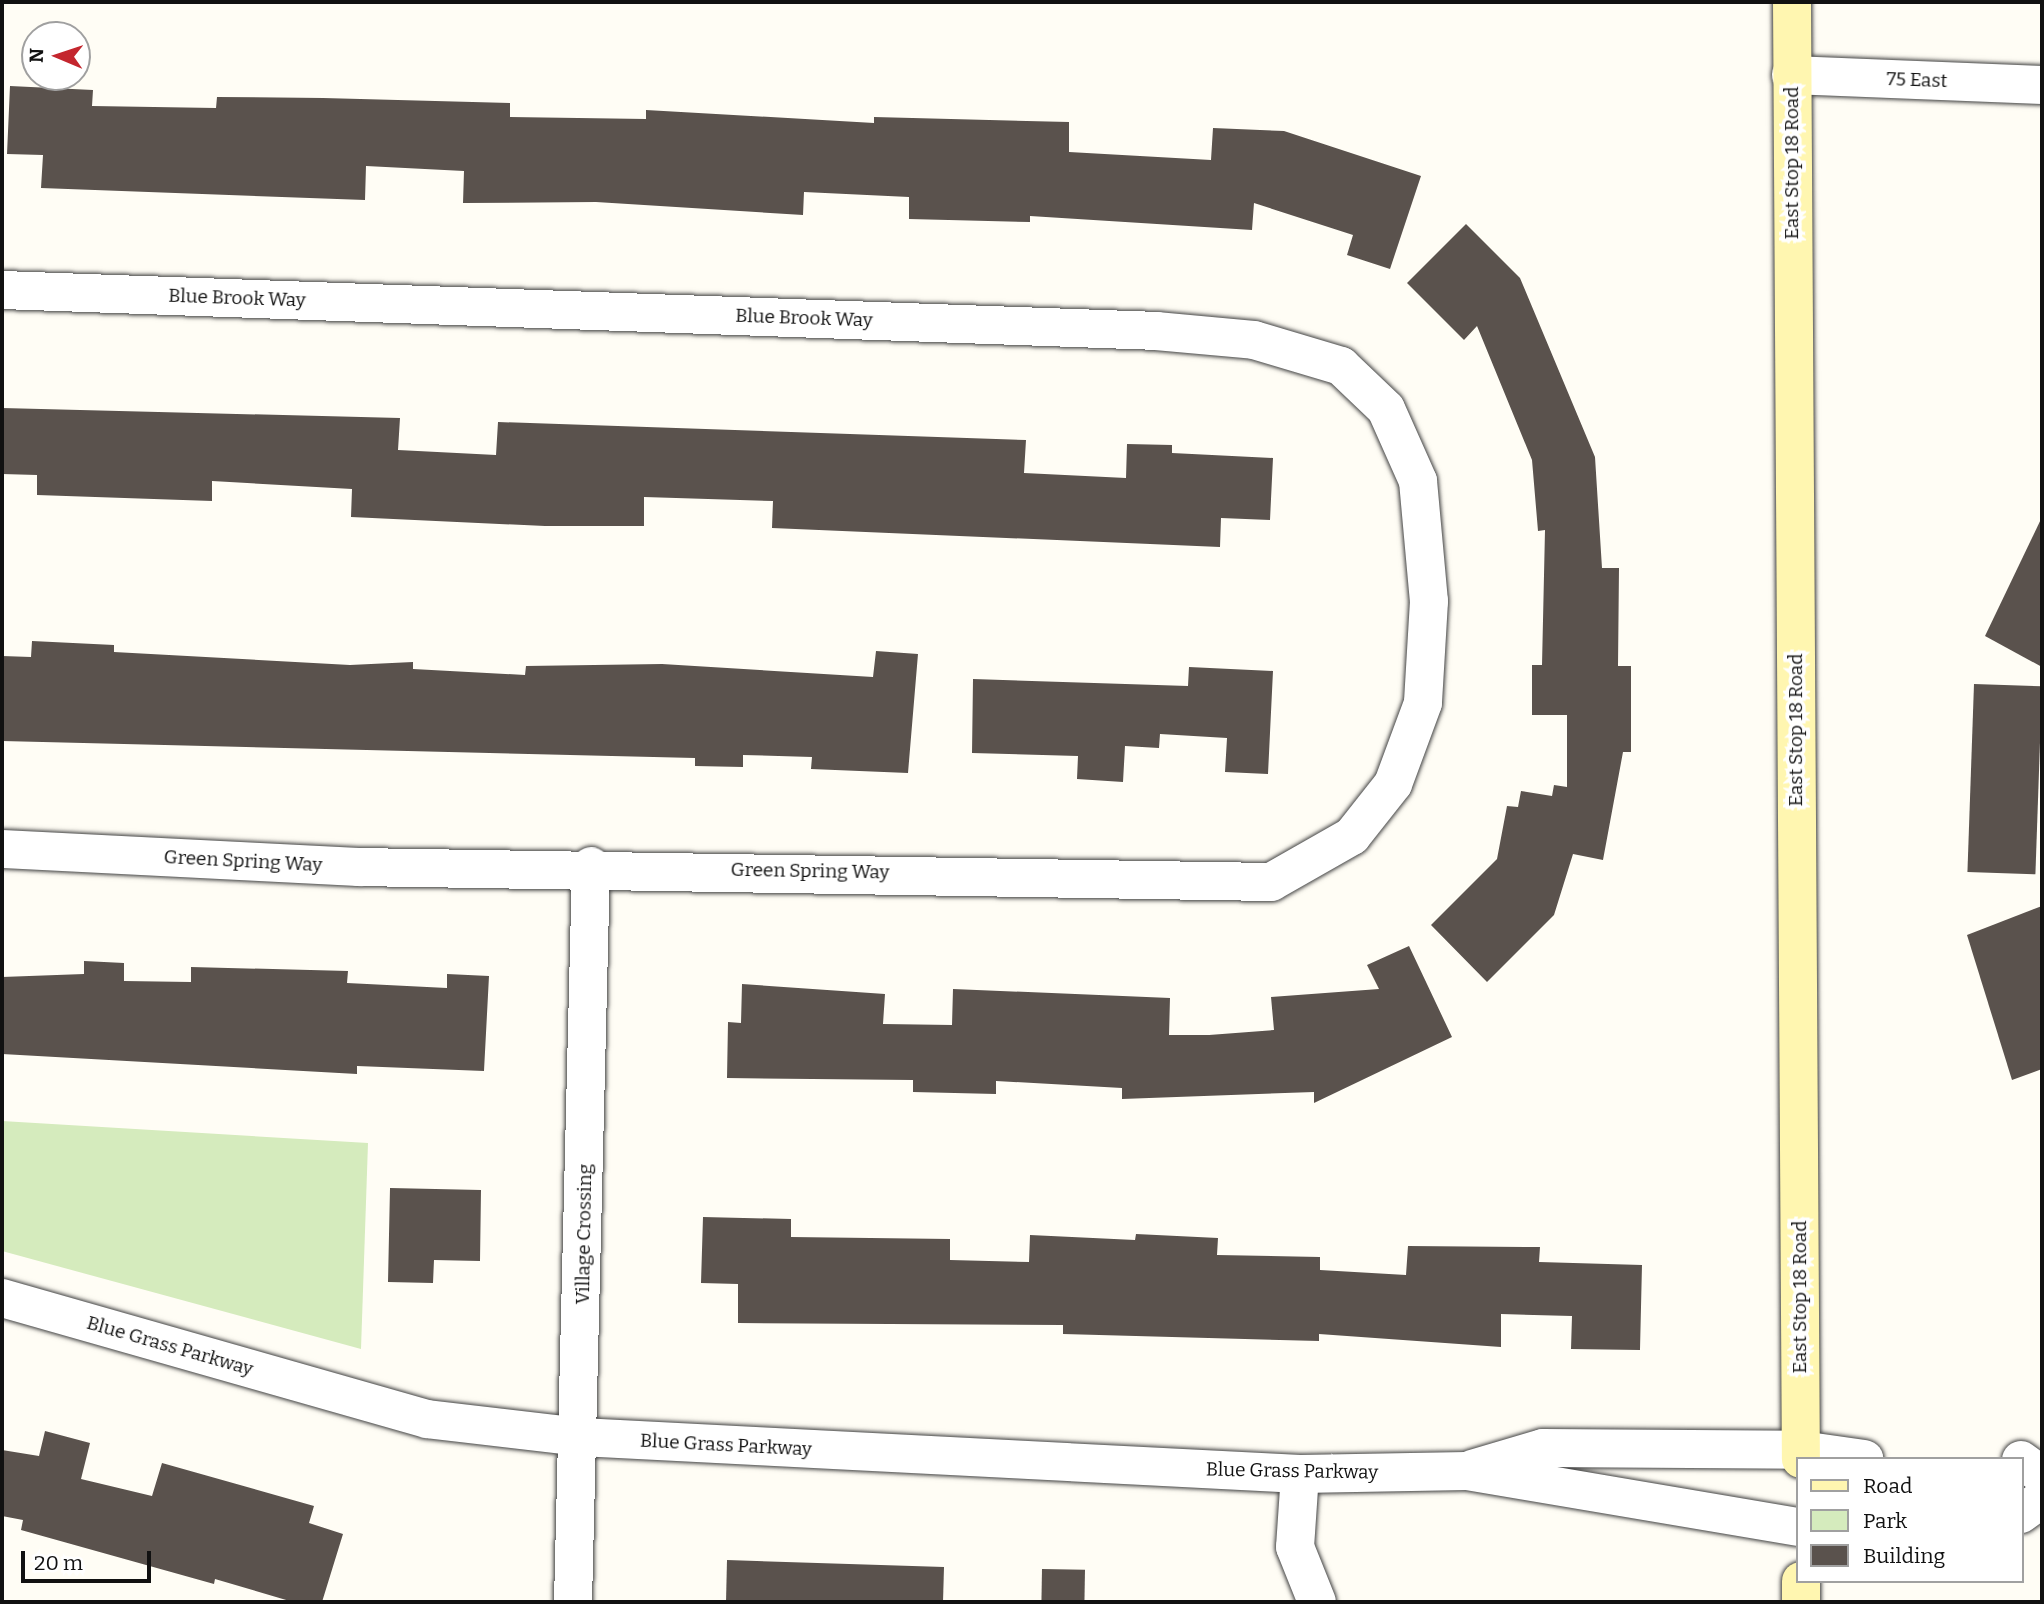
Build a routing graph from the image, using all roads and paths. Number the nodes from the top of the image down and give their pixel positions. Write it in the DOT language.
graph roads {
  1 [pos="1791,2"];
  2 [pos="1791,75"];
  3 [pos="2042,85"];
  4 [pos="2,290"];
  5 [pos="1429,601"];
  6 [pos="2,849"];
  7 [pos="591,866"];
  8 [pos="2,1298"];
  9 [pos="580,1437"];
  10 [pos="1801,1454"];
  11 [pos="1839,1457"];
  12 [pos="2023,1461"];
  13 [pos="1467,1471"];
  14 [pos="1300,1474"];
  15 [pos="2042,1475"];
  16 [pos="2042,1499"];
  17 [pos="2023,1513"];
  18 [pos="1796,1527"];
  19 [pos="1801,1583"];
  20 [pos="573,1602"];
  21 [pos="1317,1602"];
  22 [pos="1801,1602"];
  1 -- 2 [label="street, East Stop 18 Road"];
  2 -- 3 [label="street, 75 East"];
  2 -- 10 [label="street, East Stop 18 Road"];
  4 -- 5 [label="street, Blue Brook Way"];
  5 -- 7 [label="street, Green Spring Way"];
  6 -- 7 [label="street, Green Spring Way"];
  7 -- 9 [label="street, Village Crossing"];
  8 -- 9 [label="street, Blue Grass Parkway"];
  9 -- 14 [label="street, Blue Grass Parkway"];
  9 -- 20 [label="street, Village Crossing"];
  10 -- 11 [label="street, Blue Grass Parkway"];
  10 -- 13 [label="street, Blue Grass Parkway"];
  12 -- 15 [label="street"];
  13 -- 14 [label="street, Blue Grass Parkway"];
  13 -- 18 [label="street, Blue Grass Parkway"];
  14 -- 21 [label="street"];
  16 -- 17 [label="street"];
  19 -- 22 [label="street"];
}
